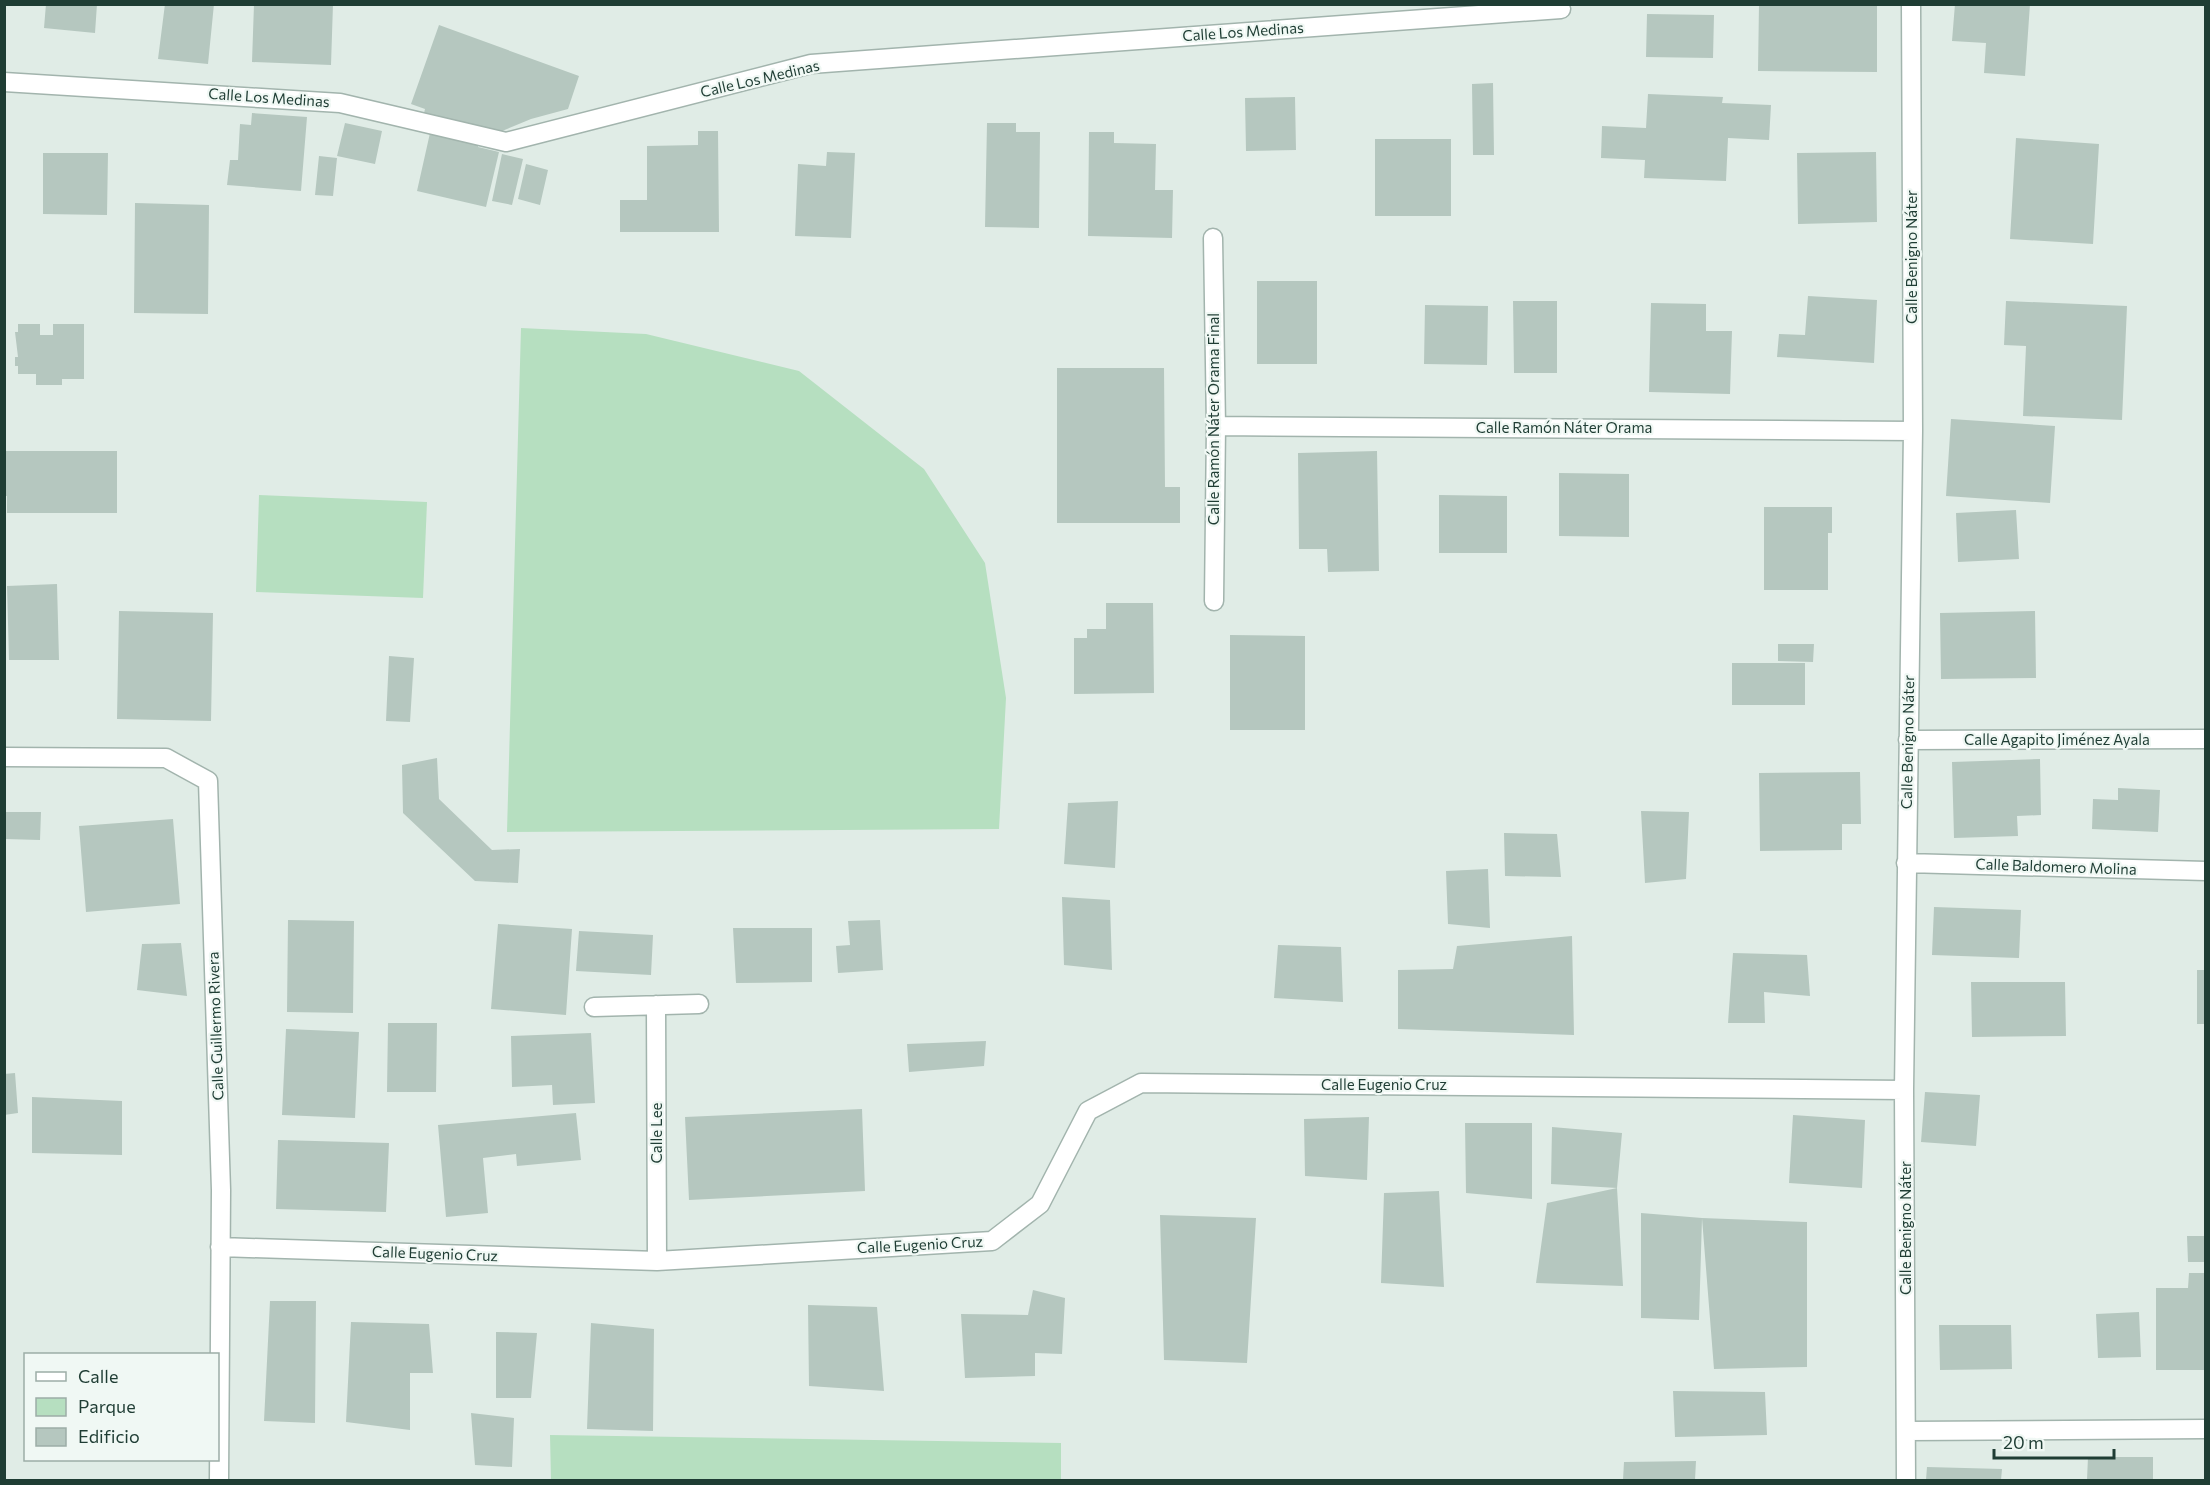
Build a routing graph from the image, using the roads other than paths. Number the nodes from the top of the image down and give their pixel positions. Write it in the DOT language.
graph roads {
  1 [pos="1911,4"];
  2 [pos="1561,9"];
  3 [pos="4,82"];
  4 [pos="1213,238"];
  5 [pos="1216,426"];
  6 [pos="1913,431"];
  7 [pos="1214,601"];
  8 [pos="2205,739"];
  9 [pos="1908,740"];
  10 [pos="4,757"];
  11 [pos="1906,863"];
  12 [pos="2205,871"];
  13 [pos="699,1004"];
  14 [pos="656,1005"];
  15 [pos="594,1007"];
  16 [pos="1905,1090"];
  17 [pos="220,1247"];
  18 [pos="657,1261"];
  19 [pos="2205,1429"];
  20 [pos="1907,1431"];
  21 [pos="219,1480"];
  22 [pos="1906,1480"];
  1 -- 6 [label="street, Calle Benigno Náter"];
  2 -- 3 [label="street, Calle Los Medinas"];
  4 -- 5 [label="street, Calle Ramón Náter Orama Final"];
  5 -- 6 [label="street, Calle Ramón Náter Orama"];
  5 -- 7 [label="street, Calle Ramón Náter Orama Final"];
  6 -- 9 [label="street, Calle Benigno Náter"];
  8 -- 9 [label="street, Calle Agapito Jiménez Ayala"];
  9 -- 11 [label="street, Calle Benigno Náter"];
  10 -- 17 [label="street, Calle Guillermo Rivera"];
  11 -- 12 [label="street, Calle Baldomero Molina"];
  11 -- 16 [label="street, Calle Benigno Náter"];
  13 -- 14 [label="street"];
  14 -- 15 [label="street"];
  14 -- 18 [label="street, Calle Lee"];
  16 -- 18 [label="street, Calle Eugenio Cruz"];
  16 -- 20 [label="street, Calle Benigno Náter"];
  17 -- 18 [label="street, Calle Eugenio Cruz"];
  17 -- 21 [label="street, Calle Guillermo Rivera"];
  19 -- 20 [label="street"];
  20 -- 22 [label="street, Calle Benigno Náter"];
}
